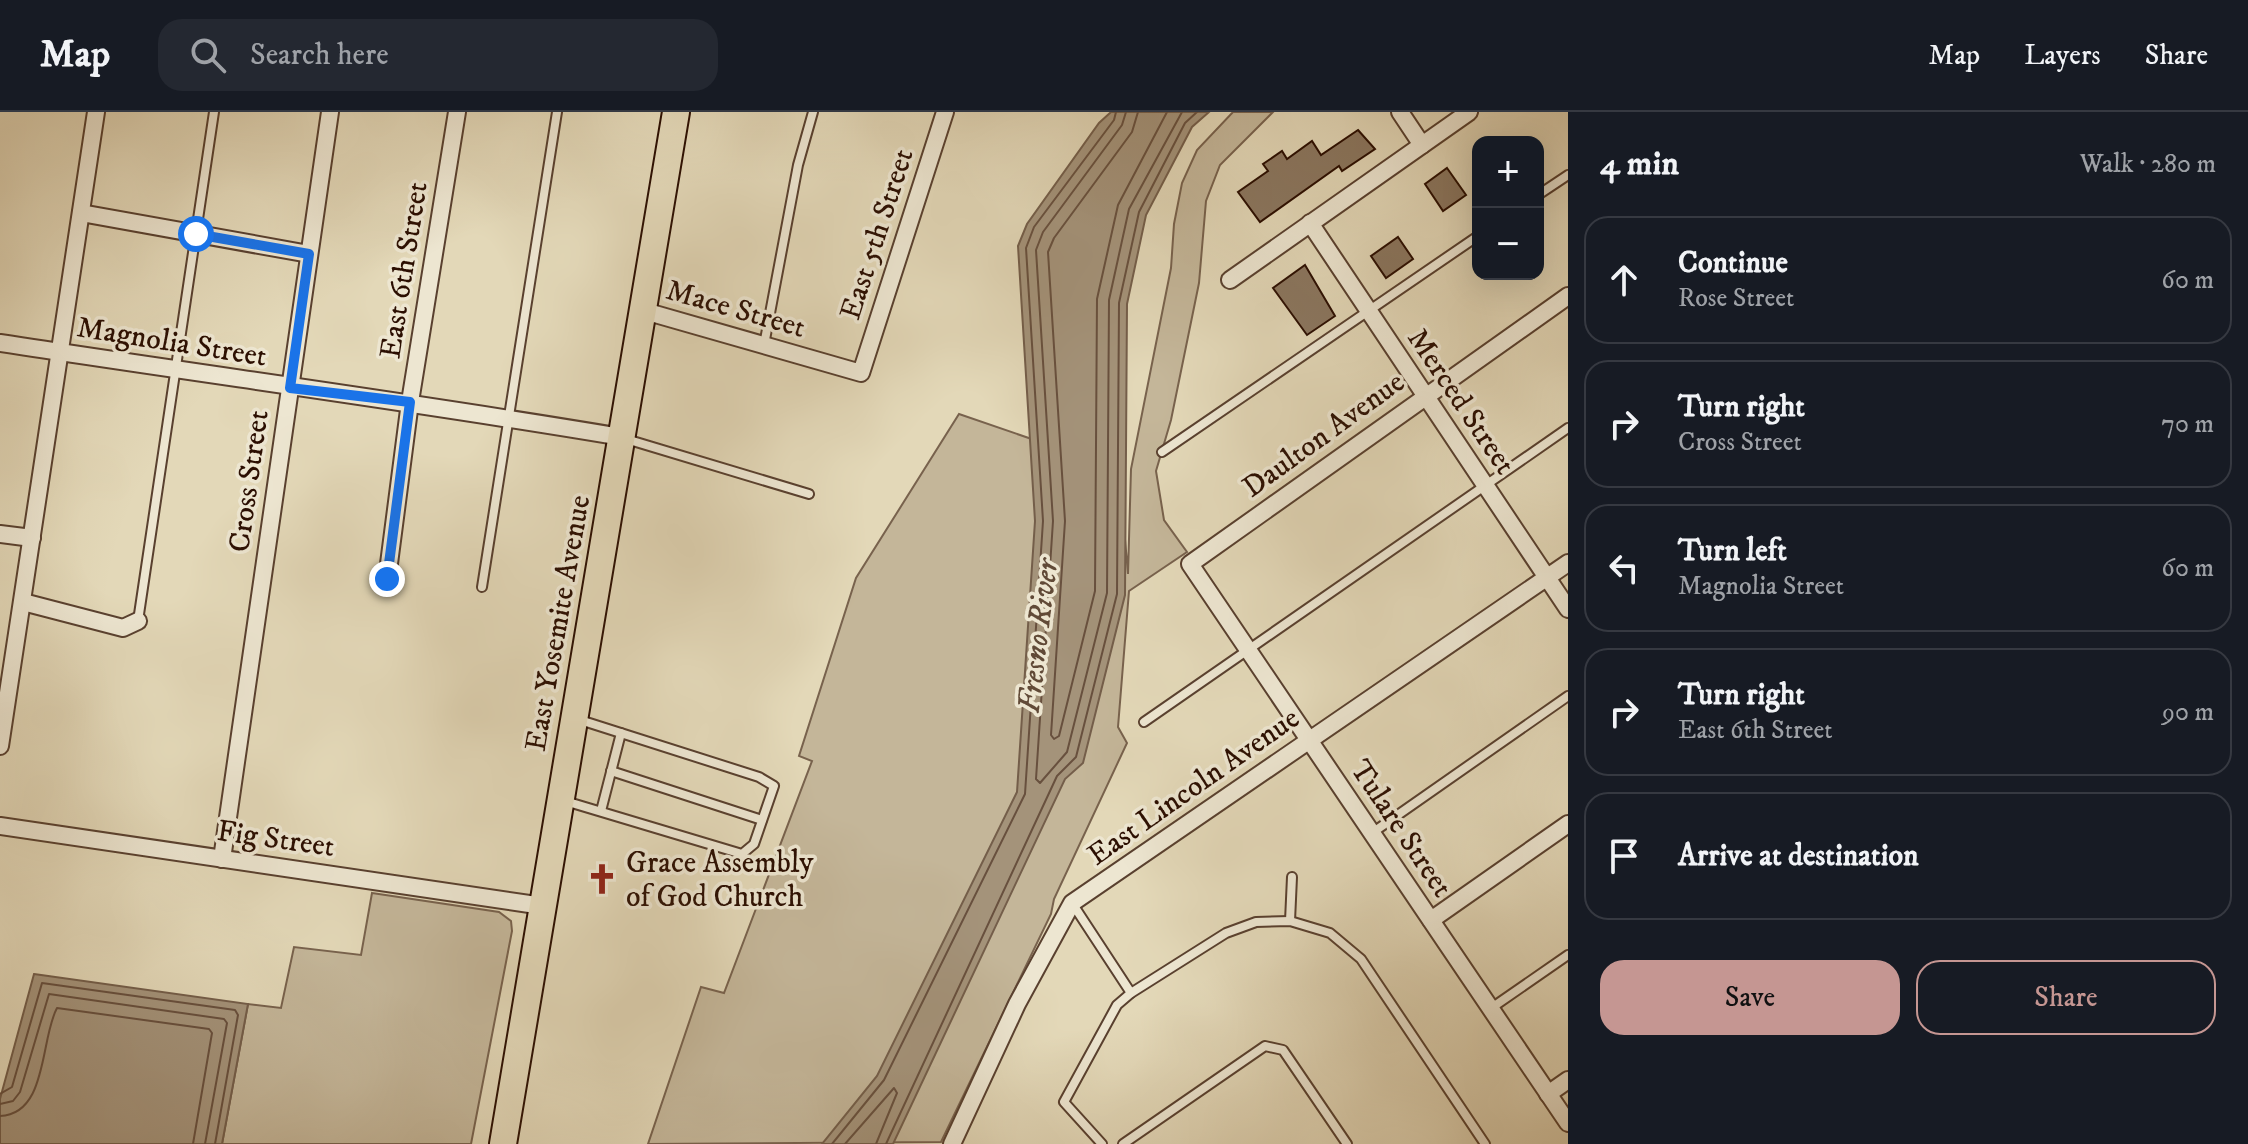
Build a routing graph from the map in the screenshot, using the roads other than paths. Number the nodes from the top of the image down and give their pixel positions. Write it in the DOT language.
graph roads {
  1 [pos="96,112"];
  2 [pos="214,112"];
  3 [pos="330,112"];
  4 [pos="457,112"];
  5 [pos="557,112"];
  6 [pos="676,112"];
  7 [pos="813,112"];
  8 [pos="945,112"];
  9 [pos="1400,112"];
  10 [pos="1469,112"];
  11 [pos="1422,145"];
  12 [pos="1568,175"];
  13 [pos="1544,191"];
  14 [pos="81,213"];
  15 [pos="1310,223"];
  16 [pos="196,234"];
  17 [pos="1472,240"];
  18 [pos="309,254"];
  19 [pos="1230,280"];
  20 [pos="1568,296"];
  21 [pos="641,310"];
  22 [pos="1369,310"];
  23 [pos="0,343"];
  24 [pos="764,345"];
  25 [pos="58,352"];
  26 [pos="177,370"];
  27 [pos="861,373"];
  28 [pos="290,388"];
  29 [pos="1424,395"];
  30 [pos="410,402"];
  31 [pos="510,418"];
  32 [pos="1568,428"];
  33 [pos="621,437"];
  34 [pos="1162,452"];
  35 [pos="1484,485"];
  36 [pos="809,494"];
  37 [pos="0,534"];
  38 [pos="32,538"];
  39 [pos="1568,563"];
  40 [pos="1190,564"];
  41 [pos="1547,577"];
  42 [pos="387,579"];
  43 [pos="482,587"];
  44 [pos="23,602"];
  45 [pos="1568,609"];
  46 [pos="138,621"];
  47 [pos="1247,650"];
  48 [pos="1568,696"];
  49 [pos="574,718"];
  50 [pos="1144,722"];
  51 [pos="621,733"];
  52 [pos="1308,741"];
  53 [pos="0,746"];
  54 [pos="611,771"];
  55 [pos="560,800"];
  56 [pos="601,811"];
  57 [pos="762,820"];
  58 [pos="1568,824"];
  59 [pos="0,826"];
  60 [pos="1371,833"];
  61 [pos="222,859"];
  62 [pos="1292,877"];
  63 [pos="1072,903"];
  64 [pos="543,906"];
  65 [pos="1431,920"];
  66 [pos="1290,921"];
  67 [pos="1568,955"];
  68 [pos="1131,993"];
  69 [pos="1490,1009"];
  70 [pos="1568,1080"];
  71 [pos="1548,1094"];
  72 [pos="1568,1123"];
  73 [pos="503,1144"];
  74 [pos="952,1144"];
  75 [pos="1102,1144"];
  76 [pos="1123,1144"];
  77 [pos="1347,1144"];
  78 [pos="1485,1144"];
  1 -- 14 [label="street"];
  2 -- 16 [label="lane"];
  3 -- 18 [label="street, Cross Street"];
  4 -- 30 [label="street, East 6th Street"];
  5 -- 31 [label="lane"];
  6 -- 21 [label="main road, East Yosemite Avenue"];
  7 -- 24 [label="lane"];
  8 -- 27 [label="street, East 5th Street"];
  9 -- 11 [label="street"];
  10 -- 11 [label="street"];
  11 -- 15 [label="street"];
  12 -- 13 [label="lane"];
  14 -- 16 [label="street"];
  14 -- 25 [label="street"];
  15 -- 19 [label="street"];
  15 -- 22 [label="street, Merced Street"];
  16 -- 18 [label="street"];
  16 -- 26 [label="lane"];
  17 -- 22 [label="lane"];
  18 -- 28 [label="street, Cross Street"];
  20 -- 29 [label="street, Daulton Avenue"];
  21 -- 24 [label="street, Mace Street"];
  21 -- 33 [label="main road, East Yosemite Avenue"];
  22 -- 29 [label="street, Merced Street"];
  22 -- 34 [label="lane"];
  23 -- 25 [label="street, Magnolia Street"];
  24 -- 27 [label="street, Mace Street"];
  25 -- 26 [label="street, Magnolia Street"];
  25 -- 38 [label="street"];
  26 -- 28 [label="street, Magnolia Street"];
  26 -- 46 [label="lane"];
  28 -- 30 [label="street, Magnolia Street"];
  28 -- 61 [label="street, Cross Street"];
  29 -- 35 [label="street, Merced Street"];
  29 -- 40 [label="street, Daulton Avenue"];
  30 -- 31 [label="street, Magnolia Street"];
  30 -- 42 [label="street, East 6th Street"];
  31 -- 33 [label="street, Magnolia Street"];
  31 -- 43 [label="lane"];
  32 -- 35 [label="lane"];
  33 -- 36 [label="lane"];
  33 -- 49 [label="main road, East Yosemite Avenue"];
  35 -- 41 [label="street, Merced Street"];
  35 -- 47 [label="lane"];
  37 -- 38 [label="street"];
  38 -- 44 [label="street"];
  39 -- 41 [label="street, East Lincoln Avenue"];
  40 -- 47 [label="street, Tulare Street"];
  41 -- 45 [label="street, Merced Street"];
  41 -- 52 [label="street, East Lincoln Avenue"];
  44 -- 46 [label="street"];
  44 -- 53 [label="street"];
  47 -- 50 [label="lane"];
  47 -- 52 [label="street, Tulare Street"];
  48 -- 60 [label="lane"];
  49 -- 51 [label="lane"];
  49 -- 55 [label="main road, East Yosemite Avenue"];
  51 -- 54 [label="lane"];
  51 -- 57 [label="lane"];
  52 -- 60 [label="street, Tulare Street"];
  52 -- 63 [label="street, East Lincoln Avenue"];
  54 -- 56 [label="lane"];
  54 -- 57 [label="lane"];
  55 -- 56 [label="lane"];
  55 -- 64 [label="main road, East Yosemite Avenue"];
  56 -- 57 [label="lane"];
  58 -- 65 [label="street"];
  59 -- 61 [label="street, Fig Street"];
  60 -- 65 [label="street, Tulare Street"];
  61 -- 64 [label="street, Fig Street"];
  62 -- 66 [label="lane"];
  63 -- 68 [label="lane"];
  63 -- 74 [label="street, East Lincoln Avenue"];
  64 -- 73 [label="main road, East Yosemite Avenue"];
  65 -- 69 [label="street, Tulare Street"];
  66 -- 68 [label="lane"];
  66 -- 78 [label="lane"];
  67 -- 69 [label="lane"];
  68 -- 75 [label="lane"];
  69 -- 71 [label="street, Tulare Street"];
  70 -- 71 [label="street"];
  71 -- 72 [label="street, Tulare Street"];
  76 -- 77 [label="lane"];
}
